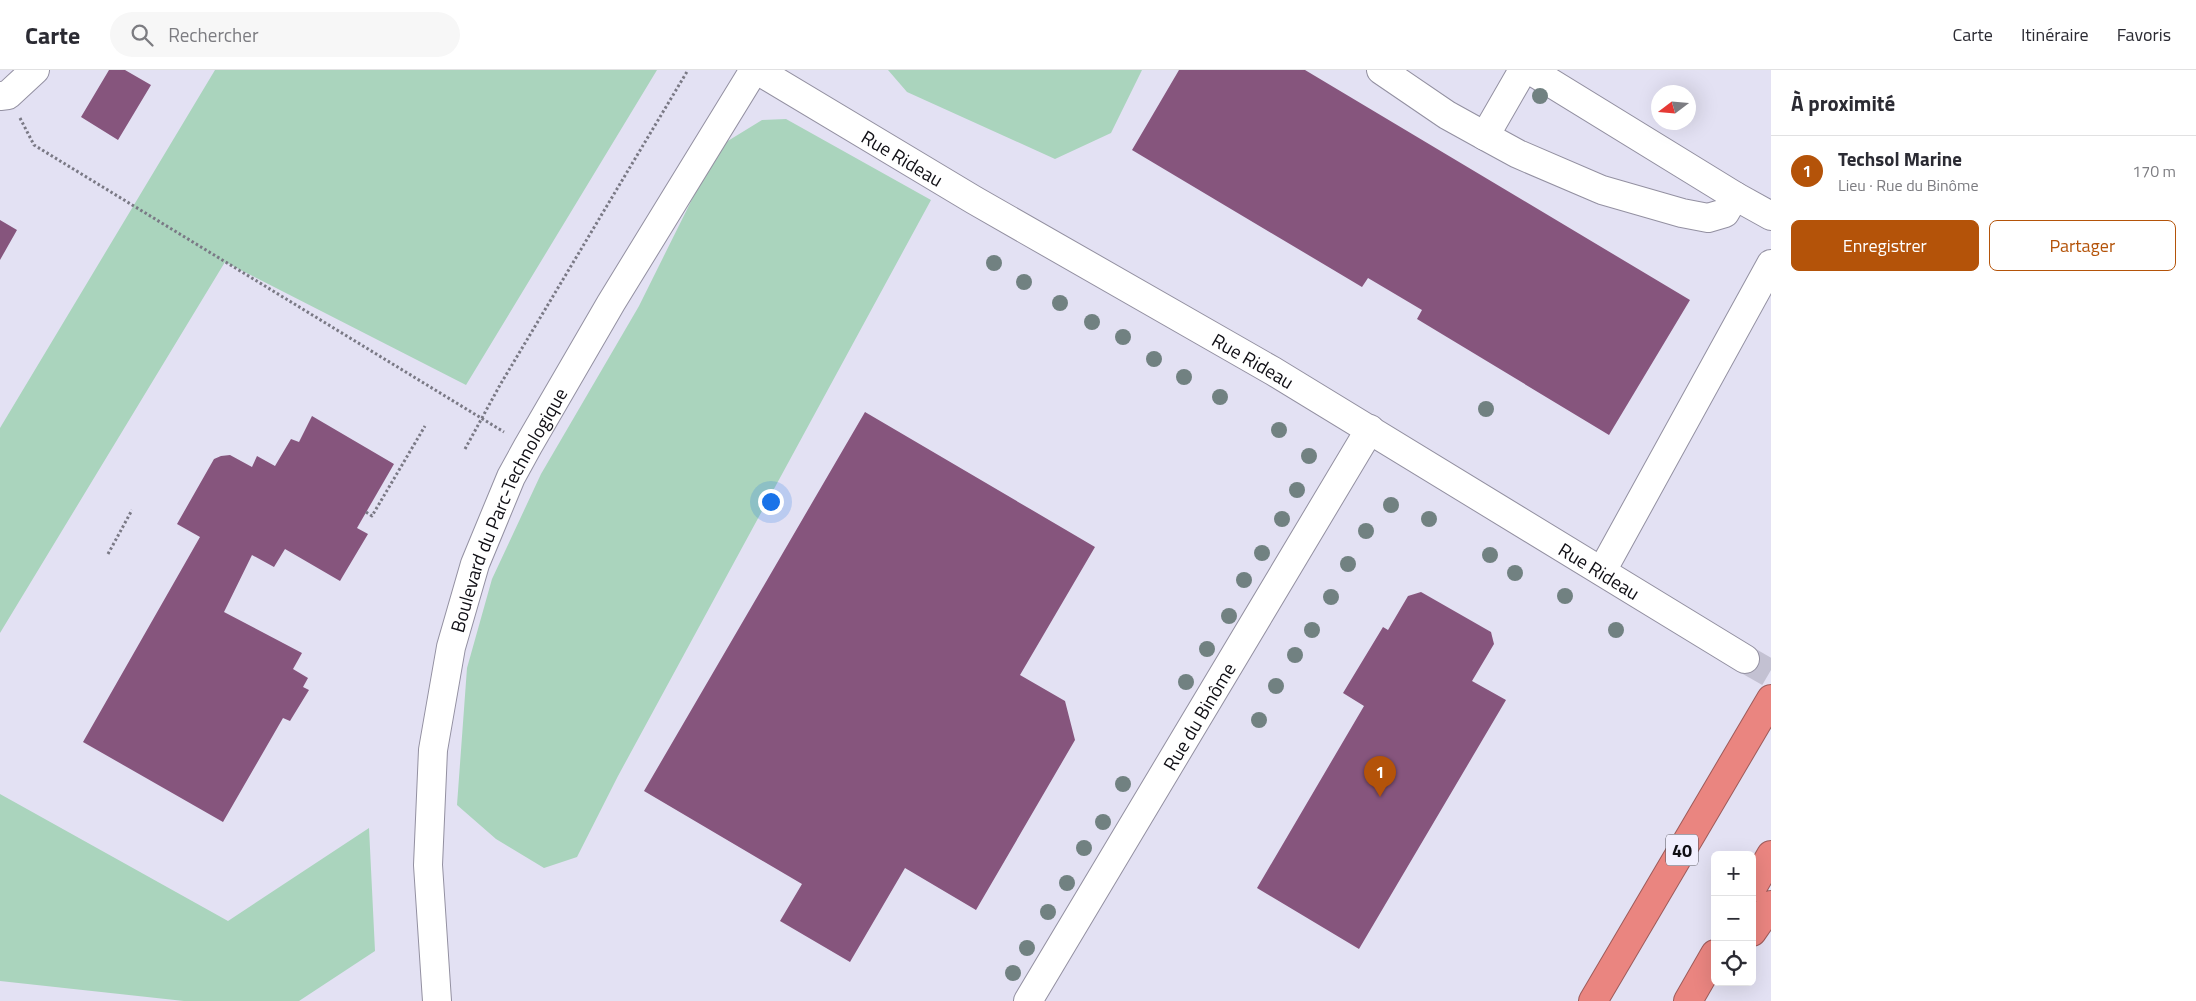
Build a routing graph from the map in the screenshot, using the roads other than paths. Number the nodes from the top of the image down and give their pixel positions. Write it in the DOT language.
graph roads {
  1 [pos="35,70"];
  2 [pos="756,70"];
  3 [pos="1381,70"];
  4 [pos="1523,70"];
  5 [pos="1530,70"];
  6 [pos="4,96"];
  7 [pos="1486,136"];
  8 [pos="1736,196"];
  9 [pos="1771,216"];
  10 [pos="1771,264"];
  11 [pos="1370,429"];
  12 [pos="1602,571"];
  13 [pos="1746,659"];
  14 [pos="1771,699"];
  15 [pos="1771,855"];
  16 [pos="1756,881"];
  17 [pos="1771,905"];
  18 [pos="1756,926"];
  19 [pos="1711,961"];
  20 [pos="1715,986"];
  21 [pos="437,1001"];
  22 [pos="1028,1001"];
  23 [pos="1593,1001"];
  24 [pos="1688,1001"];
  25 [pos="1705,1001"];
  1 -- 6 [label="street"];
  2 -- 11 [label="street, Rue Rideau"];
  2 -- 21 [label="street, Boulevard du Parc-Technologique"];
  3 -- 7 [label="street"];
  4 -- 7 [label="street"];
  5 -- 8 [label="street"];
  7 -- 8 [label="street"];
  8 -- 9 [label="street"];
  10 -- 12 [label="street"];
  11 -- 12 [label="street, Rue Rideau"];
  11 -- 22 [label="street, Rue du Binôme"];
  12 -- 13 [label="street, Rue Rideau"];
  14 -- 23 [label="highway, 40"];
  15 -- 16 [label="highway"];
  17 -- 18 [label="highway"];
  19 -- 24 [label="highway"];
  20 -- 25 [label="highway"];
}
